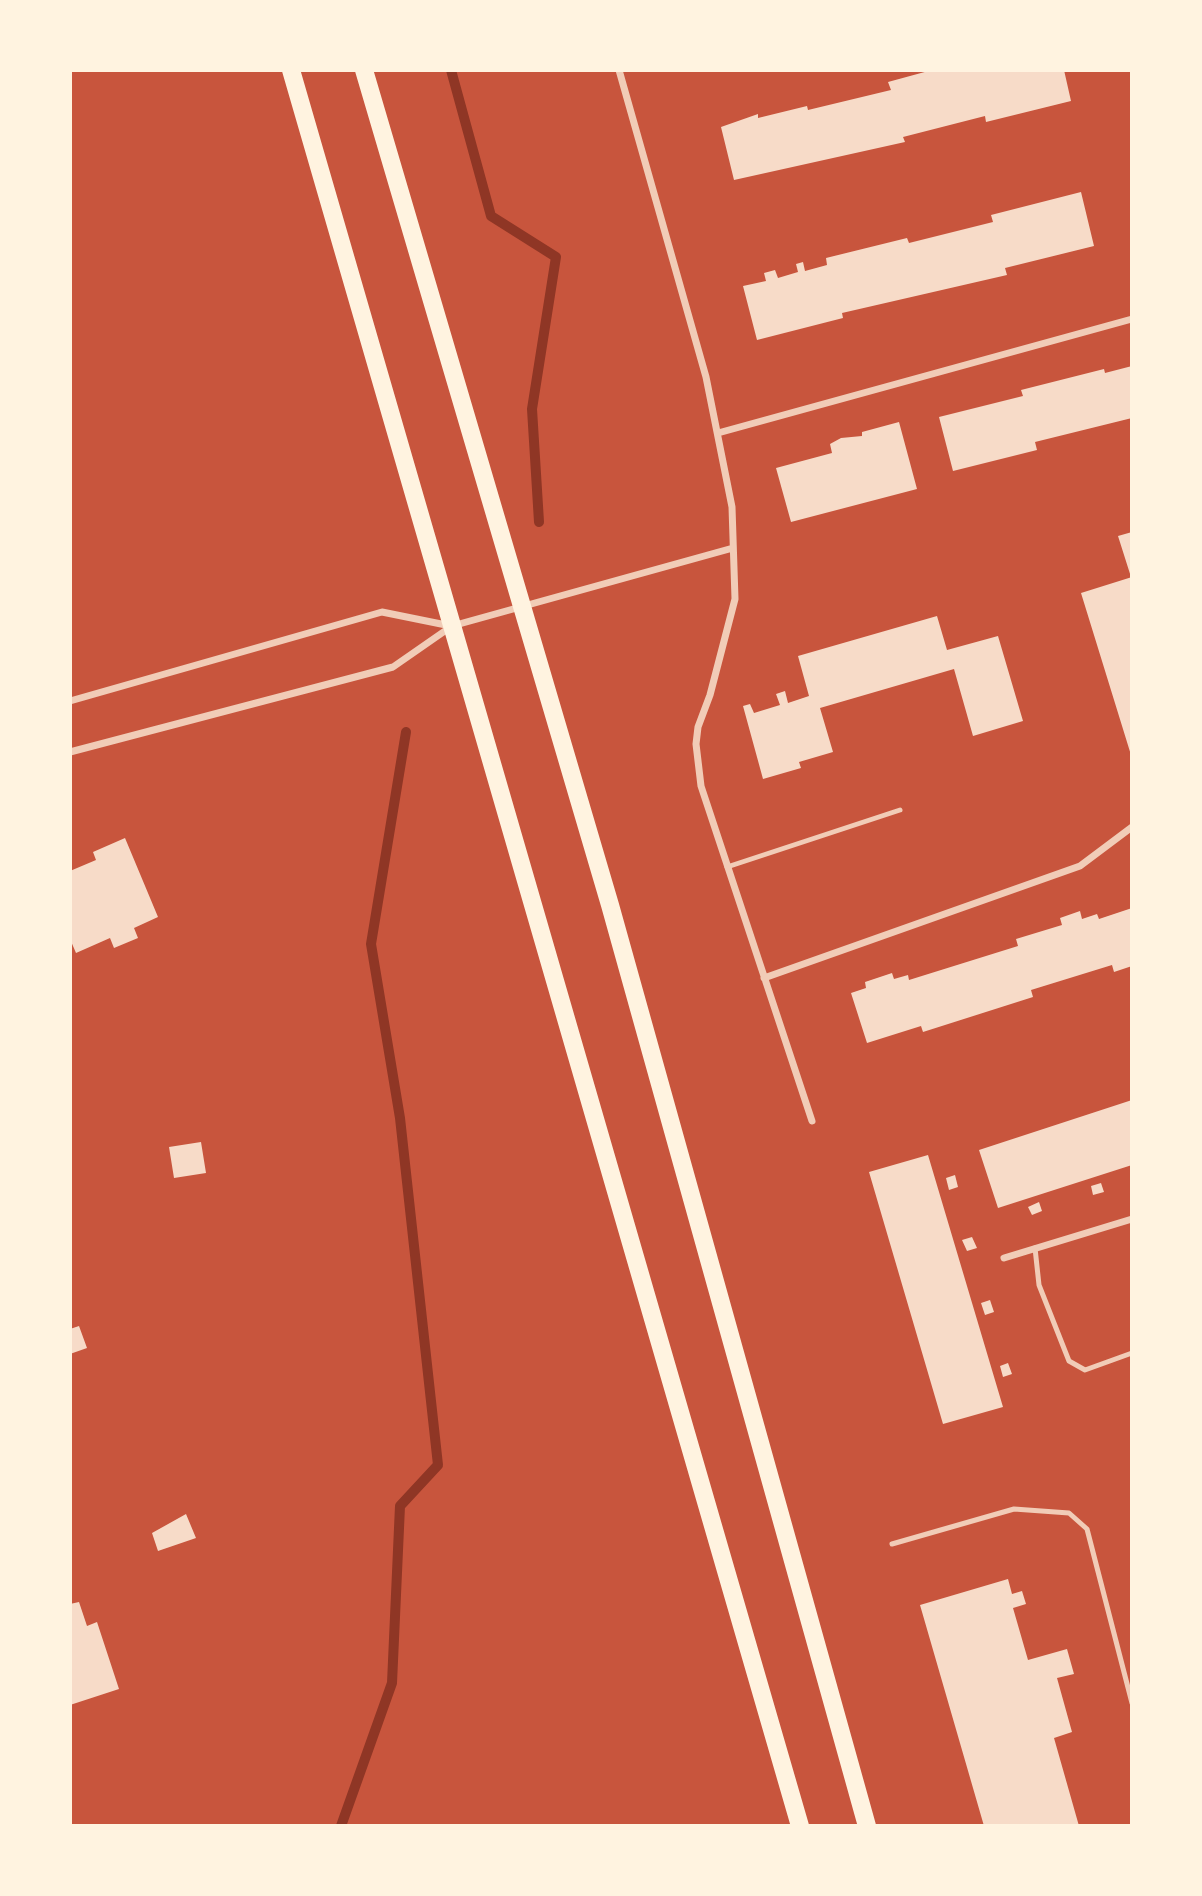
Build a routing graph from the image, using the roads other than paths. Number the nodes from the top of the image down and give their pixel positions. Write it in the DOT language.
graph roads {
  1 [pos="291,70"];
  2 [pos="364,70"];
  3 [pos="619,70"];
  4 [pos="1132,319"];
  5 [pos="718,433"];
  6 [pos="733,548"];
  7 [pos="522,605"];
  8 [pos="452,626"];
  9 [pos="70,701"];
  10 [pos="70,752"];
  11 [pos="900,810"];
  12 [pos="1132,827"];
  13 [pos="727,867"];
  14 [pos="764,978"];
  15 [pos="812,1121"];
  16 [pos="1132,1219"];
  17 [pos="1035,1248"];
  18 [pos="1004,1258"];
  19 [pos="1132,1353"];
  20 [pos="892,1544"];
  21 [pos="1132,1703"];
  22 [pos="800,1826"];
  23 [pos="867,1826"];
  1 -- 8 [label="main road"];
  2 -- 7 [label="main road"];
  3 -- 5 [label="street"];
  4 -- 5 [label="street"];
  5 -- 6 [label="street"];
  6 -- 7 [label="street"];
  6 -- 13 [label="street"];
  7 -- 8 [label="street"];
  7 -- 23 [label="main road"];
  8 -- 9 [label="street"];
  8 -- 10 [label="street"];
  8 -- 22 [label="main road"];
  11 -- 13 [label="lane"];
  12 -- 14 [label="street"];
  13 -- 14 [label="street"];
  14 -- 15 [label="street"];
  16 -- 17 [label="street"];
  17 -- 18 [label="street"];
  17 -- 19 [label="lane"];
  20 -- 21 [label="lane"];
}
